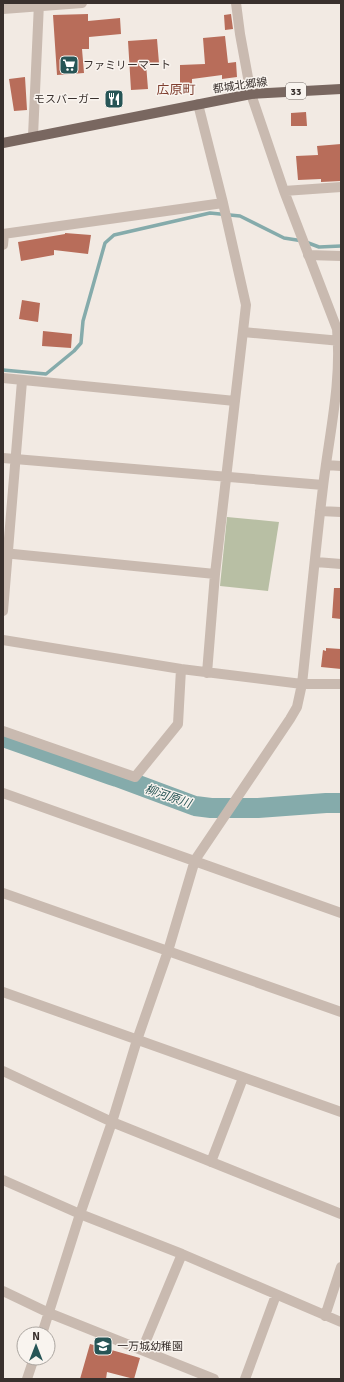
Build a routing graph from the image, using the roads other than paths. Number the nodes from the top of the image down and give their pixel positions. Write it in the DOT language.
graph roads {
  1 [pos="82,3"];
  2 [pos="236,3"];
  3 [pos="39,5"];
  4 [pos="3,9"];
  5 [pos="341,89"];
  6 [pos="251,94"];
  7 [pos="198,104"];
  8 [pos="33,136"];
  9 [pos="3,142"];
  10 [pos="341,187"];
  11 [pos="284,191"];
  12 [pos="223,203"];
  13 [pos="3,238"];
  14 [pos="308,255"];
  15 [pos="341,256"];
  16 [pos="243,332"];
  17 [pos="340,341"];
  18 [pos="3,378"];
  19 [pos="22,381"];
  20 [pos="338,390"];
  21 [pos="235,401"];
  22 [pos="3,458"];
  23 [pos="15,460"];
  24 [pos="326,465"];
  25 [pos="341,466"];
  26 [pos="227,478"];
  27 [pos="323,485"];
  28 [pos="320,511"];
  29 [pos="341,512"];
  30 [pos="5,553"];
  31 [pos="316,562"];
  32 [pos="341,564"];
  33 [pos="215,574"];
  34 [pos="3,611"];
  35 [pos="3,640"];
  36 [pos="181,669"];
  37 [pos="206,673"];
  38 [pos="302,684"];
  39 [pos="341,684"];
  40 [pos="3,731"];
  41 [pos="3,792"];
  42 [pos="195,860"];
  43 [pos="3,893"];
  44 [pos="341,913"];
  45 [pos="168,951"];
  46 [pos="3,992"];
  47 [pos="341,1012"];
  48 [pos="137,1040"];
  49 [pos="3,1071"];
  50 [pos="243,1078"];
  51 [pos="341,1112"];
  52 [pos="112,1122"];
  53 [pos="211,1162"];
  54 [pos="3,1180"];
  55 [pos="80,1214"];
  56 [pos="341,1214"];
  57 [pos="182,1254"];
  58 [pos="341,1267"];
  59 [pos="3,1291"];
  60 [pos="276,1295"];
  61 [pos="49,1313"];
  62 [pos="325,1316"];
  63 [pos="341,1322"];
  64 [pos="45,1326"];
  65 [pos="142,1350"];
  66 [pos="31,1366"];
  67 [pos="27,1379"];
  68 [pos="214,1379"];
  69 [pos="245,1379"];
  1 -- 3 [label="street"];
  2 -- 6 [label="street"];
  3 -- 4 [label="street"];
  3 -- 8 [label="street"];
  5 -- 6 [label="main road, 都城北郷線 / 33"];
  6 -- 7 [label="main road, 都城北郷線 / 33"];
  6 -- 11 [label="street"];
  7 -- 8 [label="main road, 都城北郷線 / 33"];
  7 -- 12 [label="street"];
  8 -- 9 [label="main road, 都城北郷線 / 33"];
  10 -- 11 [label="street"];
  11 -- 14 [label="street"];
  12 -- 13 [label="street"];
  12 -- 16 [label="street"];
  14 -- 15 [label="street"];
  14 -- 17 [label="street"];
  16 -- 17 [label="street"];
  16 -- 21 [label="street"];
  17 -- 20 [label="street"];
  18 -- 19 [label="street"];
  19 -- 21 [label="street"];
  19 -- 23 [label="street"];
  20 -- 24 [label="street"];
  21 -- 26 [label="street"];
  22 -- 23 [label="street"];
  23 -- 26 [label="street"];
  23 -- 30 [label="street"];
  24 -- 25 [label="street"];
  24 -- 27 [label="street"];
  26 -- 27 [label="street"];
  26 -- 33 [label="street"];
  27 -- 28 [label="street"];
  28 -- 29 [label="street"];
  28 -- 31 [label="street"];
  30 -- 33 [label="street"];
  30 -- 34 [label="street"];
  31 -- 32 [label="street"];
  31 -- 38 [label="street"];
  33 -- 37 [label="street"];
  35 -- 36 [label="street"];
  36 -- 37 [label="street"];
  36 -- 40 [label="street"];
  37 -- 38 [label="street"];
  38 -- 39 [label="street"];
  38 -- 42 [label="street"];
  41 -- 42 [label="street"];
  42 -- 44 [label="street"];
  42 -- 45 [label="street"];
  43 -- 45 [label="street"];
  45 -- 47 [label="street"];
  45 -- 48 [label="street"];
  46 -- 48 [label="street"];
  48 -- 50 [label="street"];
  48 -- 52 [label="street"];
  49 -- 52 [label="street"];
  50 -- 51 [label="street"];
  50 -- 53 [label="street"];
  52 -- 53 [label="street"];
  52 -- 55 [label="street"];
  53 -- 56 [label="street"];
  54 -- 55 [label="street"];
  55 -- 57 [label="street"];
  55 -- 61 [label="street"];
  57 -- 60 [label="street"];
  57 -- 65 [label="street"];
  58 -- 62 [label="street"];
  59 -- 61 [label="street"];
  60 -- 62 [label="street"];
  60 -- 69 [label="street"];
  61 -- 64 [label="street"];
  61 -- 65 [label="street"];
  62 -- 63 [label="street"];
  65 -- 68 [label="street"];
  66 -- 67 [label="street"];
}
